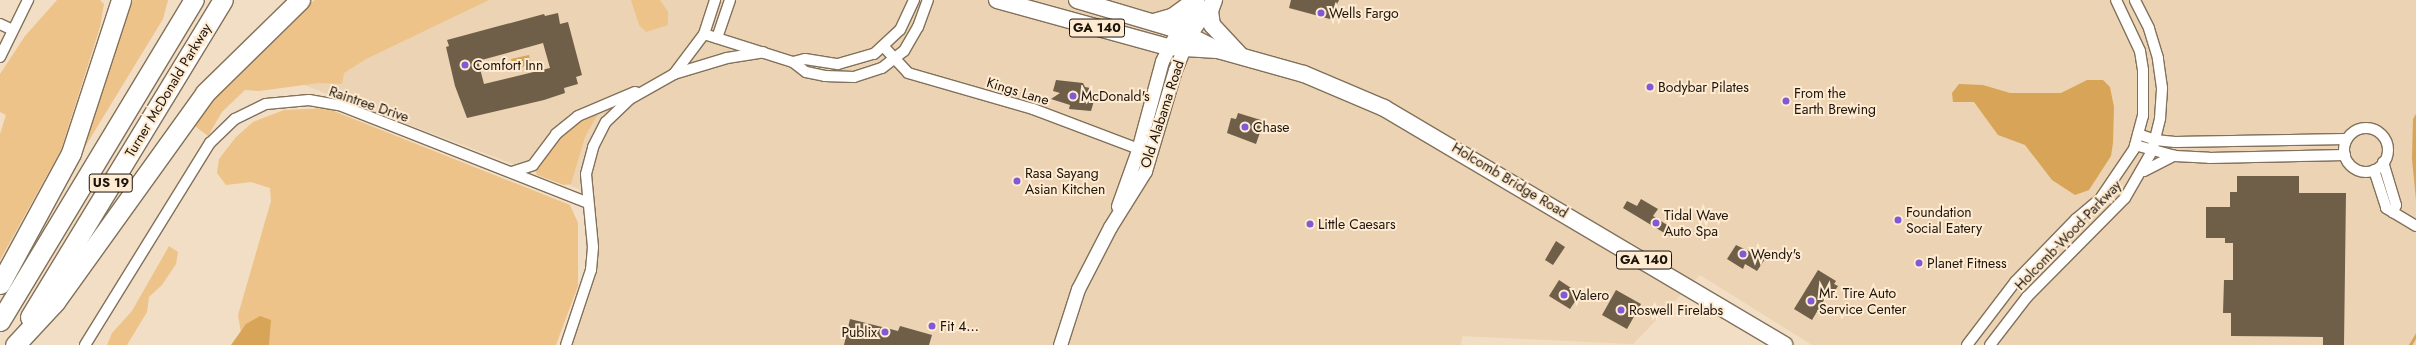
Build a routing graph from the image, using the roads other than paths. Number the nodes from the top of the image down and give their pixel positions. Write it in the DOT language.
graph roads {
  1 [pos="28,0"];
  2 [pos="194,0"];
  3 [pos="223,0"];
  4 [pos="300,0"];
  5 [pos="715,0"];
  6 [pos="730,0"];
  7 [pos="914,0"];
  8 [pos="928,0"];
  9 [pos="998,0"];
  10 [pos="1077,0"];
  11 [pos="1195,0"];
  12 [pos="1200,0"];
  13 [pos="1214,0"];
  14 [pos="2116,0"];
  15 [pos="2135,0"];
  16 [pos="120,3"];
  17 [pos="1154,22"];
  18 [pos="0,24"];
  19 [pos="13,30"];
  20 [pos="704,34"];
  21 [pos="717,38"];
  22 [pos="4,40"];
  23 [pos="1179,41"];
  24 [pos="884,47"];
  25 [pos="764,52"];
  26 [pos="1241,56"];
  27 [pos="0,57"];
  28 [pos="894,60"];
  29 [pos="793,62"];
  30 [pos="674,74"];
  31 [pos="646,88"];
  32 [pos="2160,118"];
  33 [pos="2138,134"];
  34 [pos="2347,138"];
  35 [pos="2155,140"];
  36 [pos="2174,142"];
  37 [pos="2135,145"];
  38 [pos="1138,150"];
  39 [pos="2152,151"];
  40 [pos="1151,154"];
  41 [pos="2345,155"];
  42 [pos="2175,156"];
  43 [pos="2383,162"];
  44 [pos="2374,170"];
  45 [pos="509,172"];
  46 [pos="2142,172"];
  47 [pos="588,203"];
  48 [pos="2393,212"];
  49 [pos="2416,226"];
  50 [pos="1110,227"];
  51 [pos="0,284"];
  52 [pos="0,321"];
  53 [pos="14,345"];
  54 [pos="86,345"];
  55 [pos="566,345"];
  56 [pos="1060,345"];
  57 [pos="1784,345"];
  58 [pos="1967,345"];
  59 [pos="1990,345"];
  1 -- 19 [label="street"];
  2 -- 52 [label="highway, Turner McDonald Parkway / US 19"];
  3 -- 53 [label="highway, Turner McDonald Parkway / US 19"];
  4 -- 53 [label="highway"];
  5 -- 20 [label="street"];
  6 -- 21 [label="street"];
  7 -- 24 [label="street"];
  8 -- 28 [label="street"];
  9 -- 23 [label="main road, Holcomb Bridge Road / GA 140"];
  10 -- 17 [label="main road, Holcomb Bridge Road / GA 140"];
  11 -- 17 [label="main road"];
  12 -- 23 [label="main road, Old Alabama Road"];
  13 -- 23 [label="main road, Old Alabama Road"];
  13 -- 26 [label="main road"];
  14 -- 33 [label="street, Holcomb Wood Parkway"];
  15 -- 32 [label="street, Holcomb Wood Parkway"];
  16 -- 51 [label="highway"];
  17 -- 23 [label="main road, Holcomb Bridge Road / GA 140"];
  18 -- 19 [label="street"];
  19 -- 22 [label="street"];
  20 -- 21 [label="street"];
  20 -- 30 [label="street"];
  21 -- 25 [label="street"];
  22 -- 27 [label="street"];
  23 -- 26 [label="main road, Holcomb Bridge Road / GA 140"];
  23 -- 38 [label="street, Old Alabama Road"];
  23 -- 40 [label="street, Old Alabama Road"];
  24 -- 28 [label="street, Kings Lane"];
  24 -- 29 [label="street"];
  25 -- 29 [label="street"];
  25 -- 30 [label="street"];
  26 -- 57 [label="main road, Holcomb Bridge Road / GA 140"];
  28 -- 29 [label="street"];
  28 -- 38 [label="street, Kings Lane"];
  30 -- 31 [label="street"];
  31 -- 45 [label="street"];
  31 -- 47 [label="street"];
  32 -- 35 [label="street, Holcomb Wood Parkway"];
  32 -- 36 [label="street"];
  33 -- 35 [label="street"];
  33 -- 37 [label="street, Holcomb Wood Parkway"];
  34 -- 36 [label="street"];
  34 -- 41 [label="street"];
  34 -- 43 [label="street"];
  35 -- 36 [label="street"];
  35 -- 39 [label="street, Holcomb Wood Parkway"];
  37 -- 39 [label="street"];
  37 -- 58 [label="street, Holcomb Wood Parkway"];
  38 -- 40 [label="street, Kings Lane"];
  38 -- 50 [label="street, Old Alabama Road"];
  39 -- 42 [label="street"];
  39 -- 46 [label="street, Holcomb Wood Parkway"];
  40 -- 50 [label="street, Old Alabama Road"];
  41 -- 42 [label="street"];
  41 -- 44 [label="street"];
  42 -- 46 [label="street"];
  43 -- 44 [label="street"];
  43 -- 48 [label="street"];
  44 -- 48 [label="street"];
  45 -- 47 [label="street, Raintree Drive"];
  45 -- 54 [label="street, Raintree Drive"];
  46 -- 59 [label="street, Holcomb Wood Parkway"];
  47 -- 55 [label="street"];
  48 -- 49 [label="street"];
  50 -- 56 [label="street, Old Alabama Road"];
}
